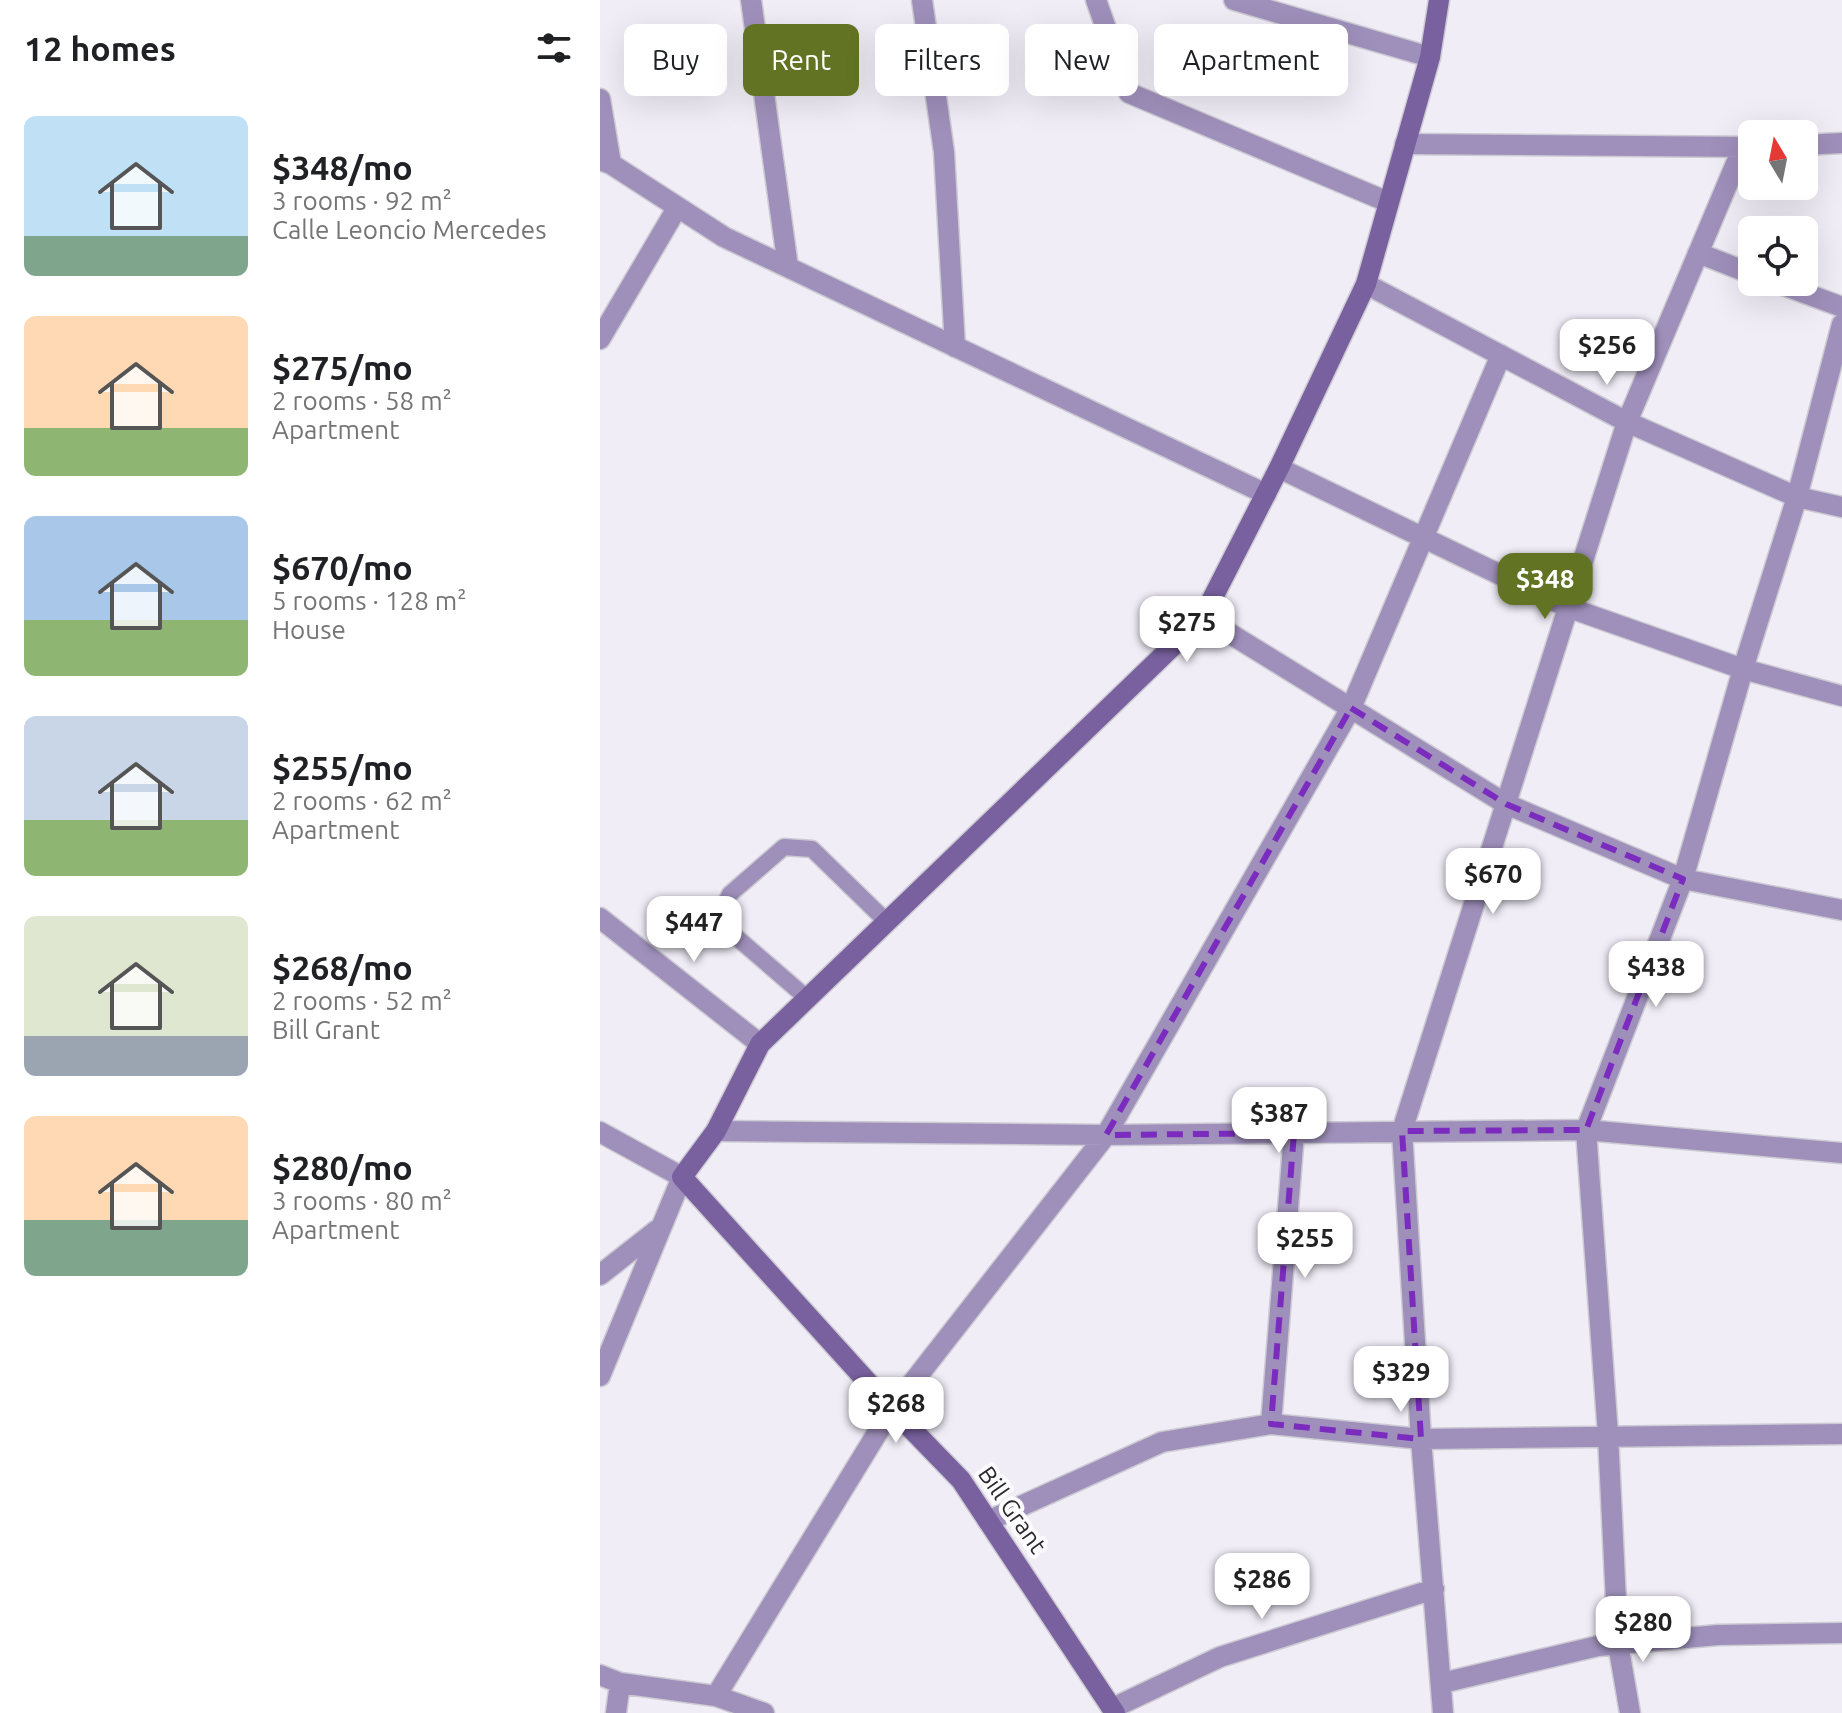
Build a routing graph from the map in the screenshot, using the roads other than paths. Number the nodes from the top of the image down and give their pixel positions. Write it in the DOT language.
graph roads {
  1 [pos="751,0"];
  2 [pos="922,0"];
  3 [pos="1096,0"];
  4 [pos="1234,0"];
  5 [pos="1439,0"];
  6 [pos="1258,4"];
  7 [pos="1430,57"];
  8 [pos="600,99"];
  9 [pos="1842,143"];
  10 [pos="1405,144"];
  11 [pos="1818,144"];
  12 [pos="1738,147"];
  13 [pos="606,162"];
  14 [pos="1738,168"];
  15 [pos="1388,202"];
  16 [pos="677,208"];
  17 [pos="1698,253"];
  18 [pos="788,267"];
  19 [pos="1738,269"];
  20 [pos="1366,284"];
  21 [pos="1813,296"];
  22 [pos="1842,307"];
  23 [pos="1842,324"];
  24 [pos="600,339"];
  25 [pos="955,347"];
  26 [pos="1501,355"];
  27 [pos="1627,422"];
  28 [pos="1279,468"];
  29 [pos="1266,494"];
  30 [pos="1797,497"];
  31 [pos="1842,507"];
  32 [pos="1425,538"];
  33 [pos="1567,607"];
  34 [pos="1203,617"];
  35 [pos="1743,669"];
  36 [pos="1842,696"];
  37 [pos="1351,708"];
  38 [pos="1506,804"];
  39 [pos="1683,879"];
  40 [pos="1842,910"];
  41 [pos="600,918"];
  42 [pos="887,922"];
  43 [pos="808,999"];
  44 [pos="760,1044"];
  45 [pos="1586,1130"];
  46 [pos="716,1131"];
  47 [pos="1402,1131"];
  48 [pos="600,1132"];
  49 [pos="1294,1133"];
  50 [pos="1106,1135"];
  51 [pos="1842,1153"];
  52 [pos="682,1177"];
  53 [pos="661,1228"];
  54 [pos="600,1275"];
  55 [pos="600,1376"];
  56 [pos="892,1409"];
  57 [pos="1271,1424"];
  58 [pos="1842,1434"];
  59 [pos="1608,1435"];
  60 [pos="1421,1439"];
  61 [pos="988,1521"];
  62 [pos="1434,1589"];
  63 [pos="1842,1633"];
  64 [pos="1618,1644"];
  65 [pos="600,1675"];
  66 [pos="620,1683"];
  67 [pos="1442,1683"];
  68 [pos="716,1696"];
  69 [pos="1114,1711"];
  70 [pos="616,1713"];
  71 [pos="764,1713"];
  72 [pos="1443,1713"];
  73 [pos="1630,1713"];
  1 -- 18 [label="street"];
  2 -- 25 [label="street"];
  3 -- 15 [label="street"];
  4 -- 6 [label="street"];
  5 -- 7 [label="street"];
  6 -- 7 [label="street"];
  7 -- 10 [label="street"];
  8 -- 13 [label="street"];
  9 -- 11 [label="street"];
  10 -- 12 [label="street"];
  10 -- 15 [label="street"];
  13 -- 16 [label="street"];
  14 -- 17 [label="street"];
  15 -- 20 [label="street"];
  16 -- 18 [label="street"];
  16 -- 24 [label="street"];
  17 -- 19 [label="street"];
  17 -- 27 [label="street"];
  18 -- 25 [label="street"];
  20 -- 26 [label="street"];
  20 -- 28 [label="street"];
  21 -- 22 [label="street"];
  23 -- 30 [label="street"];
  25 -- 29 [label="street"];
  26 -- 27 [label="street"];
  26 -- 32 [label="street"];
  27 -- 30 [label="street"];
  27 -- 33 [label="street"];
  28 -- 29 [label="street"];
  28 -- 32 [label="street"];
  29 -- 34 [label="street"];
  30 -- 31 [label="street"];
  30 -- 35 [label="street"];
  32 -- 33 [label="street"];
  32 -- 37 [label="street"];
  33 -- 35 [label="street"];
  33 -- 38 [label="street"];
  34 -- 37 [label="street"];
  34 -- 42 [label="street"];
  35 -- 36 [label="street"];
  35 -- 39 [label="street"];
  37 -- 38 [label="street"];
  37 -- 50 [label="street"];
  38 -- 39 [label="street"];
  38 -- 47 [label="street"];
  39 -- 40 [label="street"];
  39 -- 45 [label="street"];
  41 -- 44 [label="street"];
  42 -- 43 [label="street"];
  42 -- 43 [label="lane"];
  43 -- 44 [label="street"];
  44 -- 46 [label="street"];
  45 -- 47 [label="street"];
  45 -- 51 [label="street"];
  45 -- 59 [label="street"];
  46 -- 50 [label="street"];
  46 -- 52 [label="street"];
  47 -- 49 [label="street"];
  47 -- 60 [label="street"];
  48 -- 52 [label="street"];
  49 -- 50 [label="street"];
  49 -- 57 [label="street"];
  50 -- 56 [label="street"];
  52 -- 53 [label="street"];
  52 -- 56 [label="street, Bill Grant"];
  53 -- 54 [label="street"];
  53 -- 55 [label="street"];
  56 -- 61 [label="street, Bill Grant"];
  56 -- 68 [label="street"];
  57 -- 60 [label="street"];
  57 -- 61 [label="street"];
  58 -- 59 [label="street"];
  59 -- 60 [label="street"];
  59 -- 64 [label="street"];
  60 -- 62 [label="street"];
  61 -- 69 [label="street, Bill Grant"];
  62 -- 67 [label="street"];
  62 -- 69 [label="street"];
  63 -- 64 [label="street"];
  64 -- 67 [label="street"];
  64 -- 73 [label="street"];
  65 -- 66 [label="street"];
  66 -- 68 [label="street"];
  66 -- 70 [label="street"];
  67 -- 72 [label="street"];
  68 -- 71 [label="street"];
}
